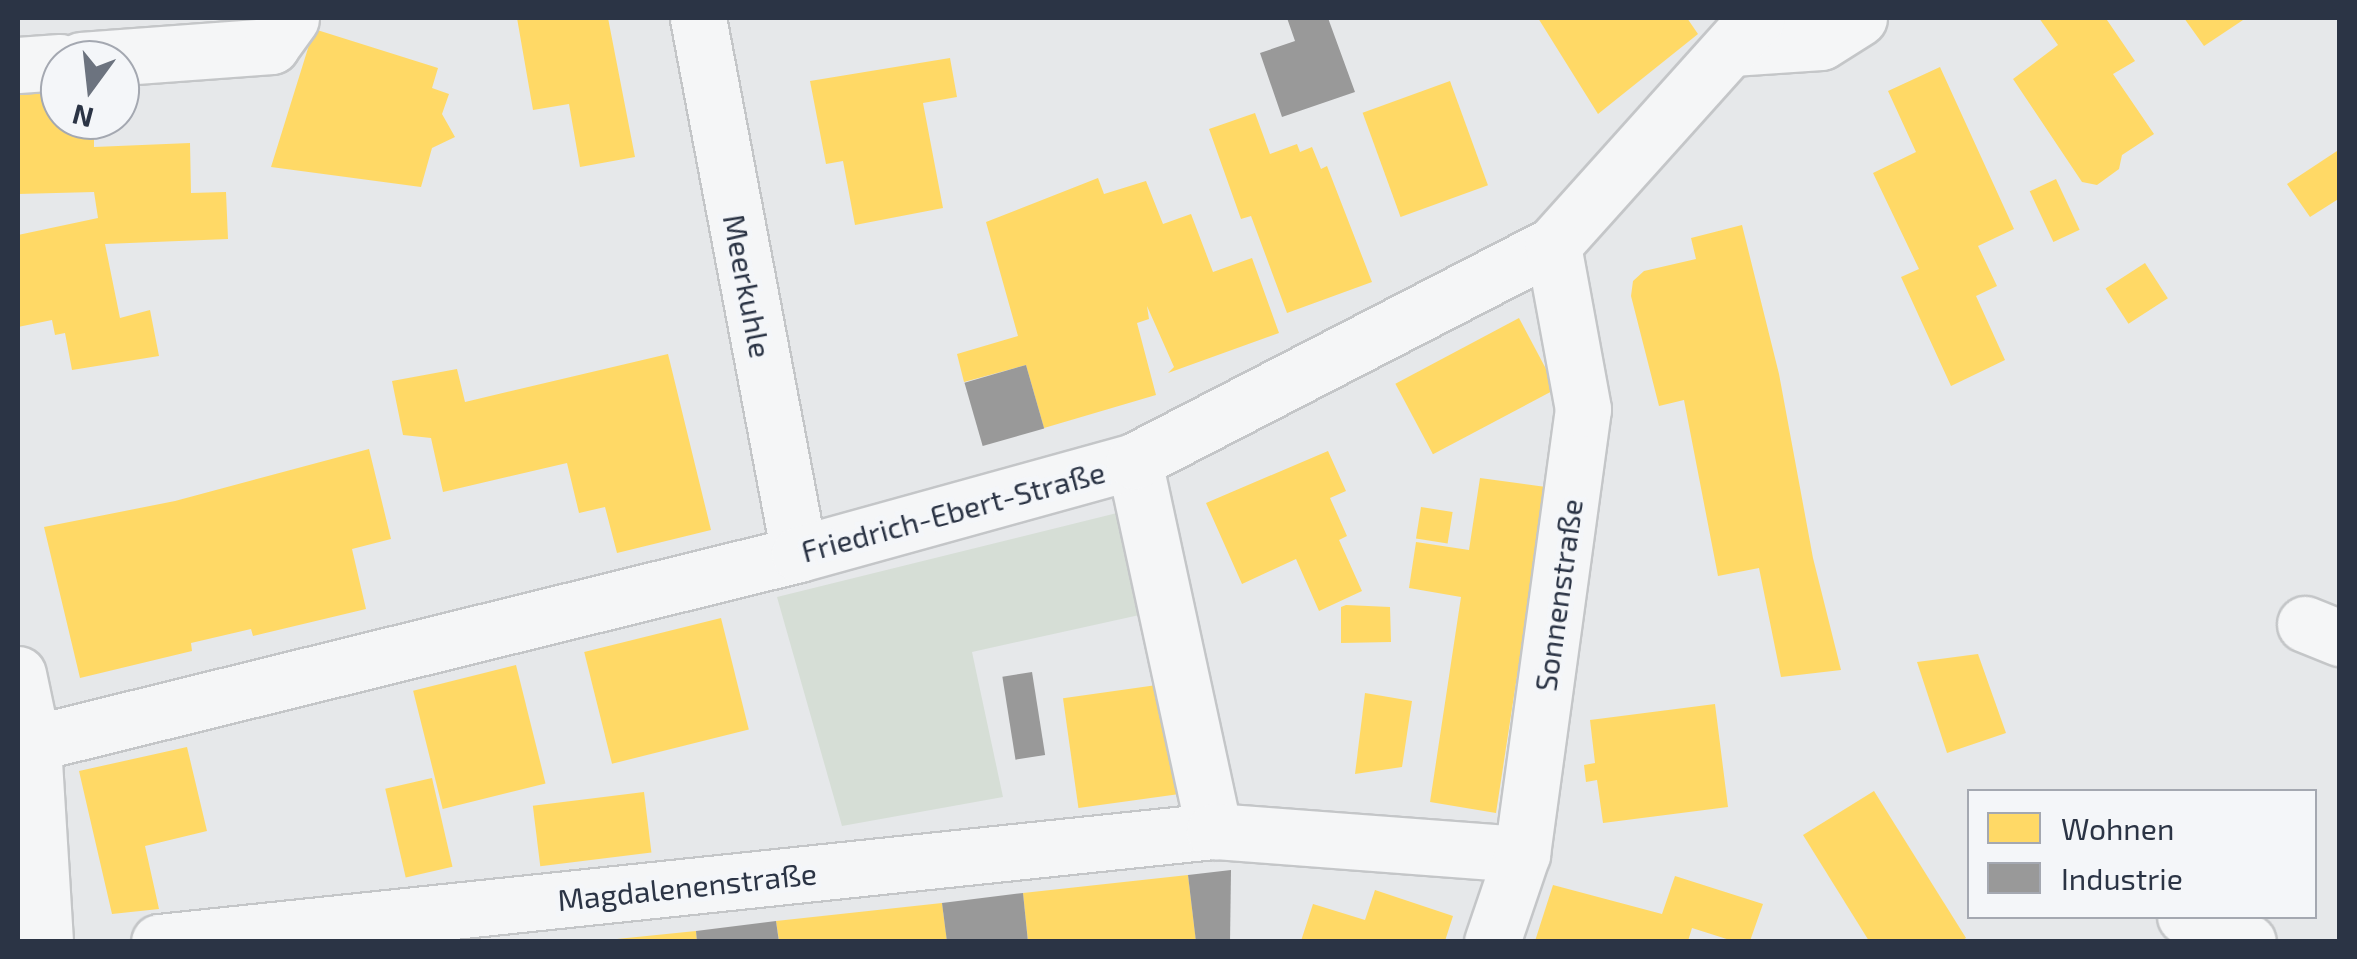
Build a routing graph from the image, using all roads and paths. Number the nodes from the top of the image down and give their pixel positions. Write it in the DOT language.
graph roads {
  1 [pos="291,18"];
  2 [pos="698,18"];
  3 [pos="1860,18"];
  4 [pos="1744,33"];
  5 [pos="140,56"];
  6 [pos="1554,245"];
  7 [pos="1134,461"];
  8 [pos="799,554"];
  9 [pos="18,674"];
  10 [pos="25,746"];
  11 [pos="1214,831"];
  12 [pos="1522,854"];
  13 [pos="2192,919"];
  14 [pos="45,942"];
  15 [pos="160,942"];
  16 [pos="1492,942"];
  17 [pos="2248,942"];
  1 -- 5 [label="street"];
  2 -- 8 [label="street, Meerkuhle"];
  3 -- 4 [label="street"];
  4 -- 6 [label="street, Friedrich-Ebert-Straße"];
  6 -- 7 [label="street, Friedrich-Ebert-Straße"];
  6 -- 12 [label="street, Sonnenstraße"];
  7 -- 8 [label="street, Friedrich-Ebert-Straße"];
  7 -- 11 [label="street"];
  8 -- 10 [label="street, Friedrich-Ebert-Straße"];
  9 -- 10 [label="street"];
  10 -- 14 [label="street"];
  11 -- 12 [label="street, Magdalenenstraße"];
  11 -- 15 [label="street, Magdalenenstraße"];
  12 -- 16 [label="street, Sonnenstraße"];
  13 -- 17 [label="street"];
}
